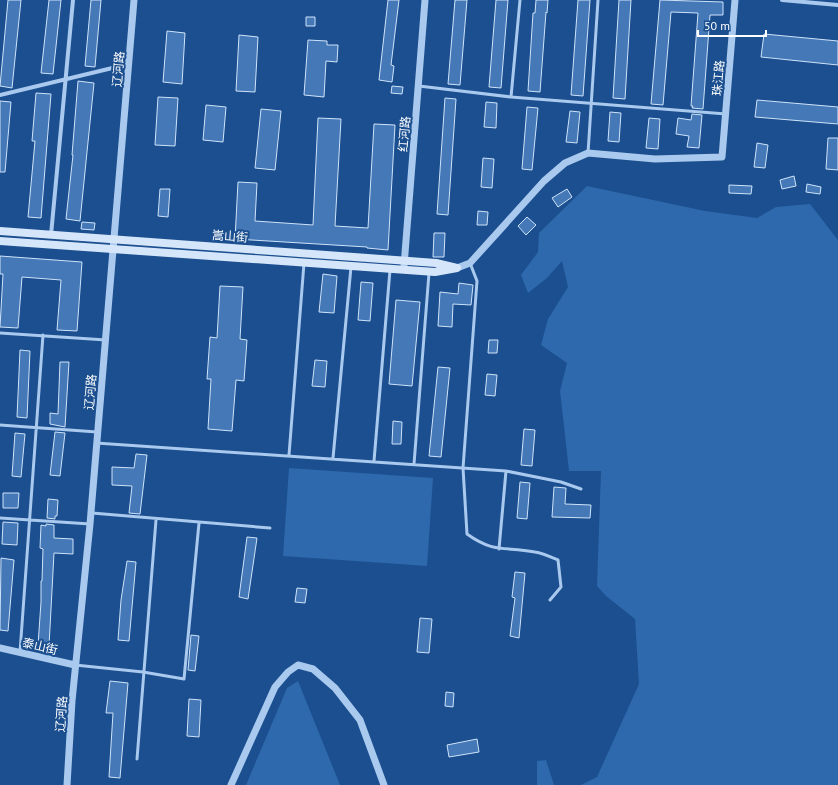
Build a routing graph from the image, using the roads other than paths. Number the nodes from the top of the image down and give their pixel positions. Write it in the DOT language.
graph roads {
  1 [pos="73,0"];
  2 [pos="134,0"];
  3 [pos="426,0"];
  4 [pos="520,0"];
  5 [pos="598,0"];
  6 [pos="735,0"];
  7 [pos="782,0"];
  8 [pos="823,2"];
  9 [pos="838,5"];
  10 [pos="129,64"];
  11 [pos="66,80"];
  12 [pos="419,86"];
  13 [pos="0,95"];
  14 [pos="511,97"];
  15 [pos="592,103"];
  16 [pos="726,114"];
  17 [pos="588,153"];
  18 [pos="0,231"];
  19 [pos="51,235"];
  20 [pos="114,239"];
  21 [pos="0,241"];
  22 [pos="114,249"];
  23 [pos="405,261"];
  24 [pos="304,263"];
  25 [pos="470,263"];
  26 [pos="351,266"];
  27 [pos="457,268"];
  28 [pos="390,269"];
  29 [pos="404,270"];
  30 [pos="429,272"];
  31 [pos="0,332"];
  32 [pos="43,335"];
  33 [pos="106,340"];
  34 [pos="0,425"];
  35 [pos="36,428"];
  36 [pos="97,432"];
  37 [pos="96,443"];
  38 [pos="289,455"];
  39 [pos="333,458"];
  40 [pos="374,462"];
  41 [pos="414,464"];
  42 [pos="463,468"];
  43 [pos="506,471"];
  44 [pos="581,488"];
  45 [pos="90,513"];
  46 [pos="0,518"];
  47 [pos="31,520"];
  48 [pos="156,520"];
  49 [pos="199,523"];
  50 [pos="90,524"];
  51 [pos="270,528"];
  52 [pos="499,549"];
  53 [pos="550,600"];
  54 [pos="0,648"];
  55 [pos="20,652"];
  56 [pos="75,665"];
  57 [pos="143,672"];
  58 [pos="137,759"];
  59 [pos="67,785"];
  60 [pos="231,785"];
  61 [pos="384,785"];
  1 -- 11 [label="street"];
  2 -- 10 [label="street, 辽河路"];
  3 -- 12 [label="street, 红河路"];
  4 -- 14 [label="lane"];
  5 -- 15 [label="lane"];
  6 -- 16 [label="street, 珠江路"];
  7 -- 8 [label="street"];
  8 -- 9 [label="street"];
  10 -- 11 [label="street"];
  10 -- 20 [label="street, 辽河路"];
  11 -- 13 [label="street"];
  11 -- 19 [label="street"];
  12 -- 14 [label="lane"];
  12 -- 23 [label="street, 红河路"];
  14 -- 15 [label="lane"];
  15 -- 16 [label="lane"];
  15 -- 17 [label="lane"];
  16 -- 17 [label="street, 珠江路"];
  17 -- 25 [label="street"];
  18 -- 19 [label="main road, 嵩山街"];
  19 -- 20 [label="main road, 嵩山街"];
  20 -- 22 [label="street, 辽河路"];
  20 -- 23 [label="main road, 嵩山街"];
  21 -- 22 [label="main road, 嵩山街"];
  22 -- 24 [label="main road, 嵩山街"];
  22 -- 33 [label="street, 辽河路"];
  23 -- 27 [label="main road, 嵩山街"];
  23 -- 29 [label="street, 红河路"];
  24 -- 26 [label="main road, 嵩山街"];
  24 -- 38 [label="lane"];
  25 -- 27 [label="street, 嵩山街"];
  25 -- 42 [label="lane"];
  26 -- 28 [label="main road, 嵩山街"];
  26 -- 39 [label="lane"];
  27 -- 30 [label="main road, 嵩山街"];
  28 -- 29 [label="main road, 嵩山街"];
  28 -- 40 [label="lane"];
  29 -- 30 [label="main road, 嵩山街"];
  30 -- 41 [label="lane"];
  31 -- 32 [label="lane"];
  32 -- 33 [label="lane"];
  32 -- 35 [label="lane"];
  33 -- 36 [label="street, 辽河路"];
  34 -- 35 [label="lane"];
  35 -- 36 [label="lane"];
  35 -- 47 [label="lane"];
  36 -- 37 [label="street, 辽河路"];
  37 -- 38 [label="lane"];
  37 -- 45 [label="street, 辽河路"];
  38 -- 39 [label="lane"];
  39 -- 40 [label="lane"];
  40 -- 41 [label="lane"];
  41 -- 42 [label="lane"];
  42 -- 43 [label="lane"];
  42 -- 52 [label="lane"];
  43 -- 44 [label="lane"];
  43 -- 52 [label="lane"];
  45 -- 48 [label="lane"];
  45 -- 50 [label="street, 辽河路"];
  46 -- 47 [label="lane"];
  47 -- 50 [label="lane"];
  47 -- 55 [label="lane"];
  48 -- 49 [label="lane"];
  48 -- 57 [label="lane"];
  49 -- 51 [label="lane"];
  49 -- 57 [label="lane"];
  50 -- 56 [label="street, 辽河路"];
  52 -- 53 [label="lane"];
  54 -- 55 [label="street, 泰山街"];
  55 -- 56 [label="street, 泰山街"];
  56 -- 57 [label="lane"];
  56 -- 59 [label="street, 辽河路"];
  57 -- 58 [label="lane"];
  60 -- 61 [label="street"];
}
